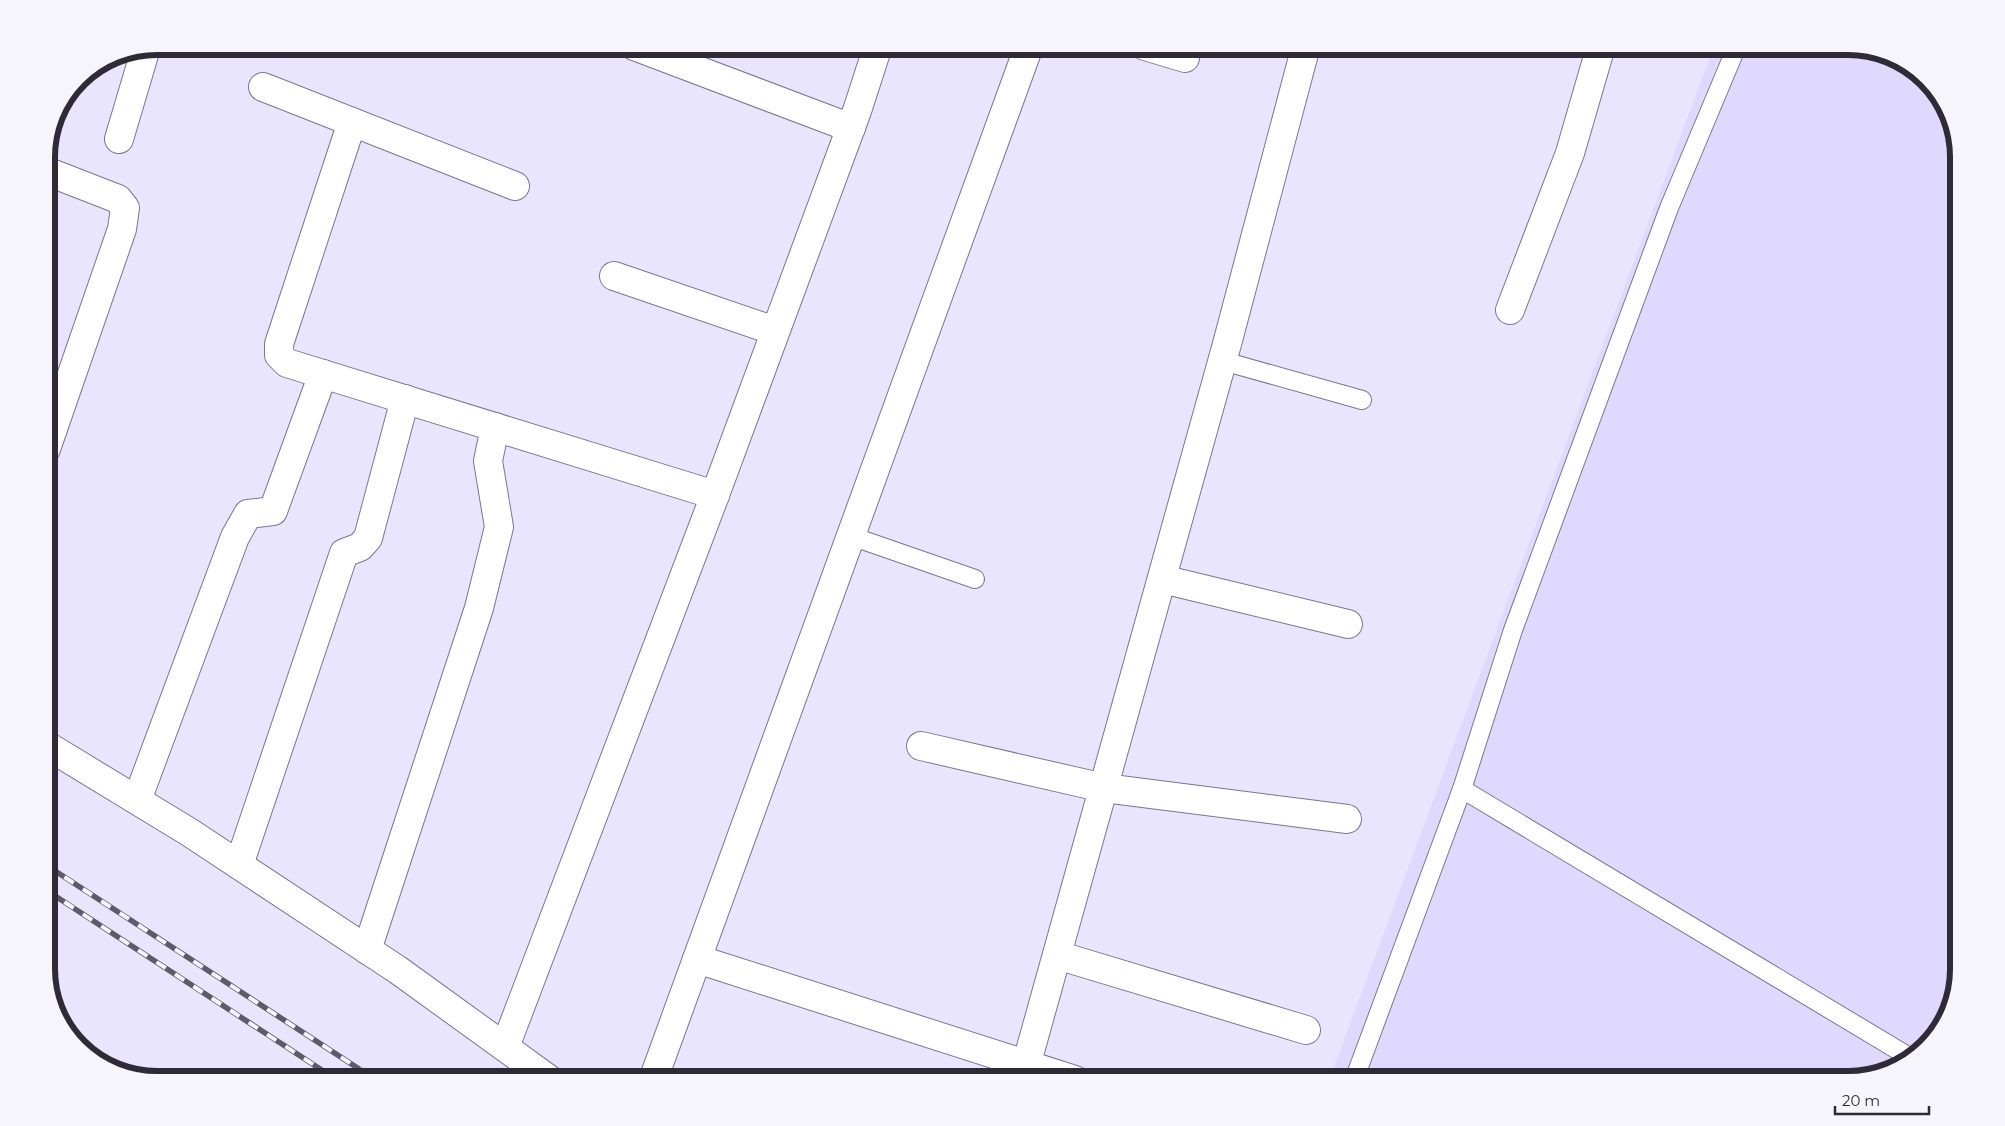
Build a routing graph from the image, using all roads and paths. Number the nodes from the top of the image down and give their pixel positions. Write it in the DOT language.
graph roads {
  1 [pos="658,55"];
  2 [pos="875,55"];
  3 [pos="1025,55"];
  4 [pos="1175,55"];
  5 [pos="1304,55"];
  6 [pos="1598,55"];
  7 [pos="1732,55"];
  8 [pos="144,56"];
  9 [pos="1185,58"];
  10 [pos="263,88"];
  11 [pos="352,122"];
  12 [pos="851,128"];
  13 [pos="118,139"];
  14 [pos="55,174"];
  15 [pos="515,186"];
  16 [pos="614,276"];
  17 [pos="1510,310"];
  18 [pos="775,331"];
  19 [pos="1223,361"];
  20 [pos="323,374"];
  21 [pos="405,399"];
  22 [pos="1362,400"];
  23 [pos="55,423"];
  24 [pos="495,427"];
  25 [pos="715,495"];
  26 [pos="851,536"];
  27 [pos="975,579"];
  28 [pos="1162,579"];
  29 [pos="1348,624"];
  30 [pos="920,746"];
  31 [pos="55,750"];
  32 [pos="1104,788"];
  33 [pos="1462,789"];
  34 [pos="137,800"];
  35 [pos="1347,819"];
  36 [pos="240,865"];
  37 [pos="367,950"];
  38 [pos="1057,954"];
  39 [pos="697,959"];
  40 [pos="1306,1030"];
  41 [pos="505,1047"];
  42 [pos="1904,1054"];
  43 [pos="538,1071"];
  44 [pos="656,1071"];
  45 [pos="1018,1071"];
  46 [pos="1025,1071"];
  47 [pos="1357,1071"];
  1 -- 12 [label="street"];
  2 -- 12 [label="street"];
  3 -- 26 [label="street"];
  4 -- 9 [label="street"];
  5 -- 19 [label="street"];
  6 -- 17 [label="street"];
  7 -- 33 [label="lane"];
  8 -- 13 [label="street"];
  10 -- 11 [label="street"];
  11 -- 15 [label="street"];
  11 -- 20 [label="street"];
  12 -- 18 [label="street"];
  14 -- 23 [label="street"];
  16 -- 18 [label="street"];
  18 -- 25 [label="street"];
  19 -- 22 [label="lane"];
  19 -- 28 [label="street"];
  20 -- 21 [label="street"];
  20 -- 34 [label="street"];
  21 -- 24 [label="street"];
  21 -- 36 [label="street"];
  24 -- 25 [label="street"];
  24 -- 37 [label="street"];
  25 -- 41 [label="street"];
  26 -- 27 [label="lane"];
  26 -- 39 [label="street"];
  28 -- 29 [label="street"];
  28 -- 32 [label="street"];
  30 -- 32 [label="street"];
  31 -- 34 [label="street"];
  32 -- 35 [label="street"];
  32 -- 38 [label="street"];
  33 -- 42 [label="lane"];
  33 -- 47 [label="lane"];
  34 -- 36 [label="street"];
  36 -- 37 [label="street"];
  37 -- 41 [label="street"];
  38 -- 40 [label="street"];
  38 -- 46 [label="street"];
  39 -- 44 [label="street"];
  39 -- 45 [label="street"];
  41 -- 43 [label="street"];
}
